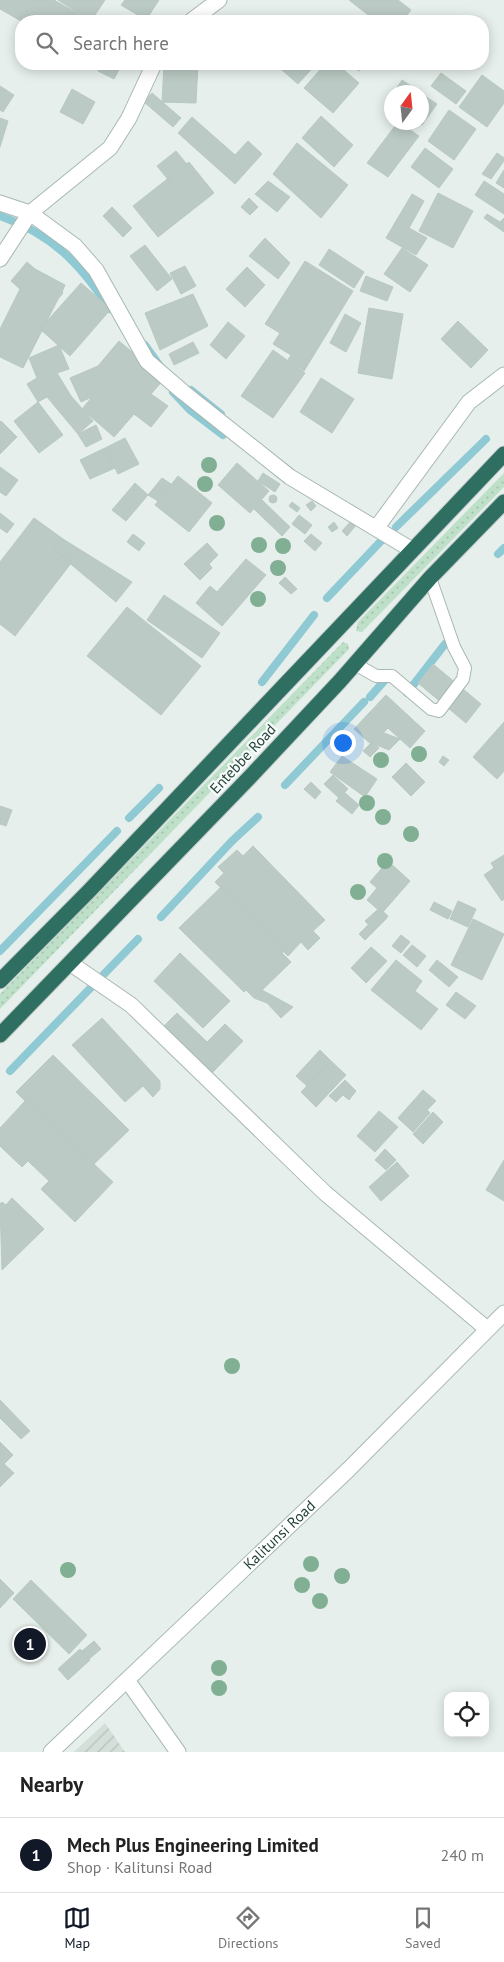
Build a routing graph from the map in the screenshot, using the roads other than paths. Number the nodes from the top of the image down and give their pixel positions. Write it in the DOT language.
graph roads {
  1 [pos="219,0"];
  2 [pos="199,15"];
  3 [pos="151,70"];
  4 [pos="0,203"];
  5 [pos="30,213"];
  6 [pos="0,259"];
  7 [pos="504,375"];
  8 [pos="504,454"];
  9 [pos="504,502"];
  10 [pos="377,527"];
  11 [pos="412,550"];
  12 [pos="430,578"];
  13 [pos="355,664"];
  14 [pos="70,963"];
  15 [pos="0,980"];
  16 [pos="0,1035"];
  17 [pos="504,1314"];
  18 [pos="487,1329"];
  19 [pos="127,1680"];
  20 [pos="51,1752"];
  21 [pos="178,1752"];
  1 -- 2 [label="street"];
  3 -- 5 [label="street"];
  4 -- 5 [label="street"];
  5 -- 6 [label="street"];
  5 -- 10 [label="street"];
  7 -- 10 [label="street"];
  8 -- 11 [label="highway, Entebbe Road"];
  9 -- 12 [label="highway, Entebbe Road"];
  10 -- 11 [label="street"];
  11 -- 15 [label="highway, Entebbe Road"];
  12 -- 13 [label="highway, Entebbe Road"];
  12 -- 13 [label="lane"];
  13 -- 14 [label="highway, Entebbe Road"];
  14 -- 16 [label="highway, Entebbe Road"];
  14 -- 18 [label="street"];
  17 -- 18 [label="street, Kalitunsi Road"];
  18 -- 19 [label="street, Kalitunsi Road"];
  19 -- 20 [label="street, Kalitunsi Road"];
  19 -- 21 [label="street"];
}
